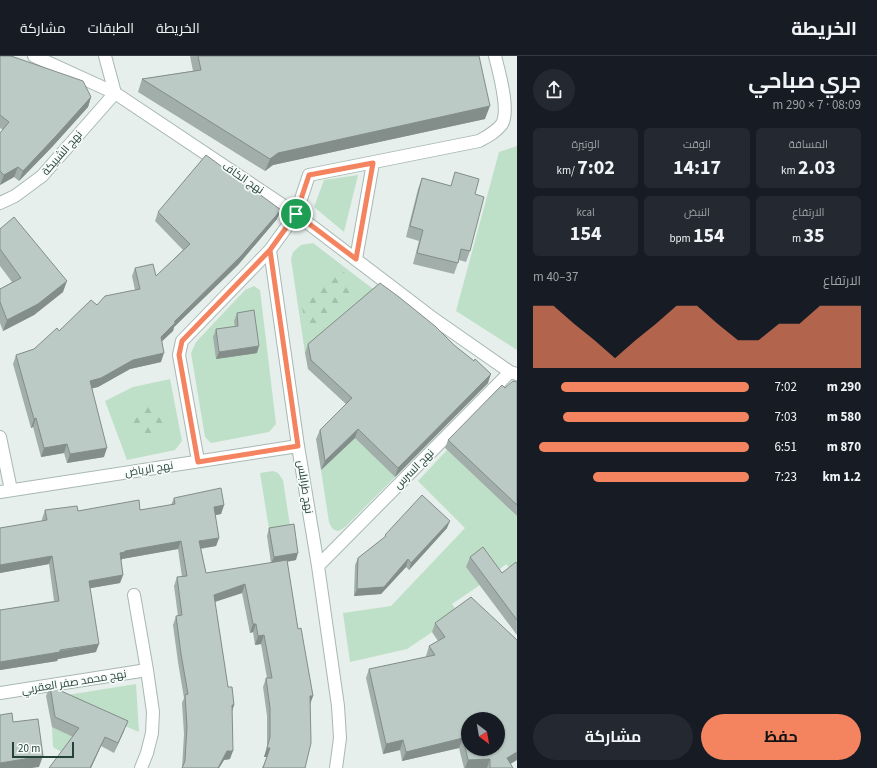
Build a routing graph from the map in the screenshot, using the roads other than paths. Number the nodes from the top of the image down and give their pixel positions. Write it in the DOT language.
graph roads {
  1 [pos="34,56"];
  2 [pos="105,56"];
  3 [pos="495,56"];
  4 [pos="115,93"];
  5 [pos="373,163"];
  6 [pos="0,203"];
  7 [pos="296,214"];
  8 [pos="270,250"];
  9 [pos="356,259"];
  10 [pos="514,373"];
  11 [pos="0,437"];
  12 [pos="298,446"];
  13 [pos="198,462"];
  14 [pos="6,491"];
  15 [pos="318,566"];
  16 [pos="134,595"];
  17 [pos="147,670"];
  18 [pos="0,693"];
  19 [pos="141,768"];
  20 [pos="336,768"];
  1 -- 4 [label="street, نهج الكاف"];
  2 -- 4 [label="street"];
  3 -- 5 [label="street"];
  4 -- 6 [label="street, نهج الشبيكة"];
  4 -- 7 [label="street, نهج الكاف"];
  5 -- 7 [label="street"];
  5 -- 9 [label="street"];
  7 -- 8 [label="street"];
  7 -- 9 [label="street, نهج الكاف"];
  8 -- 12 [label="street, نهج طرابلس"];
  8 -- 13 [label="street"];
  9 -- 10 [label="street, نهج الكاف"];
  10 -- 15 [label="street, نهج السرس"];
  11 -- 14 [label="street"];
  12 -- 13 [label="street, نهج الرياض"];
  12 -- 15 [label="street, نهج طرابلس"];
  13 -- 14 [label="street, نهج الرياض"];
  15 -- 20 [label="street, نهج طرابلس"];
  16 -- 17 [label="street"];
  17 -- 18 [label="street, نهج محمد صفر العقربي"];
  17 -- 19 [label="street"];
}
